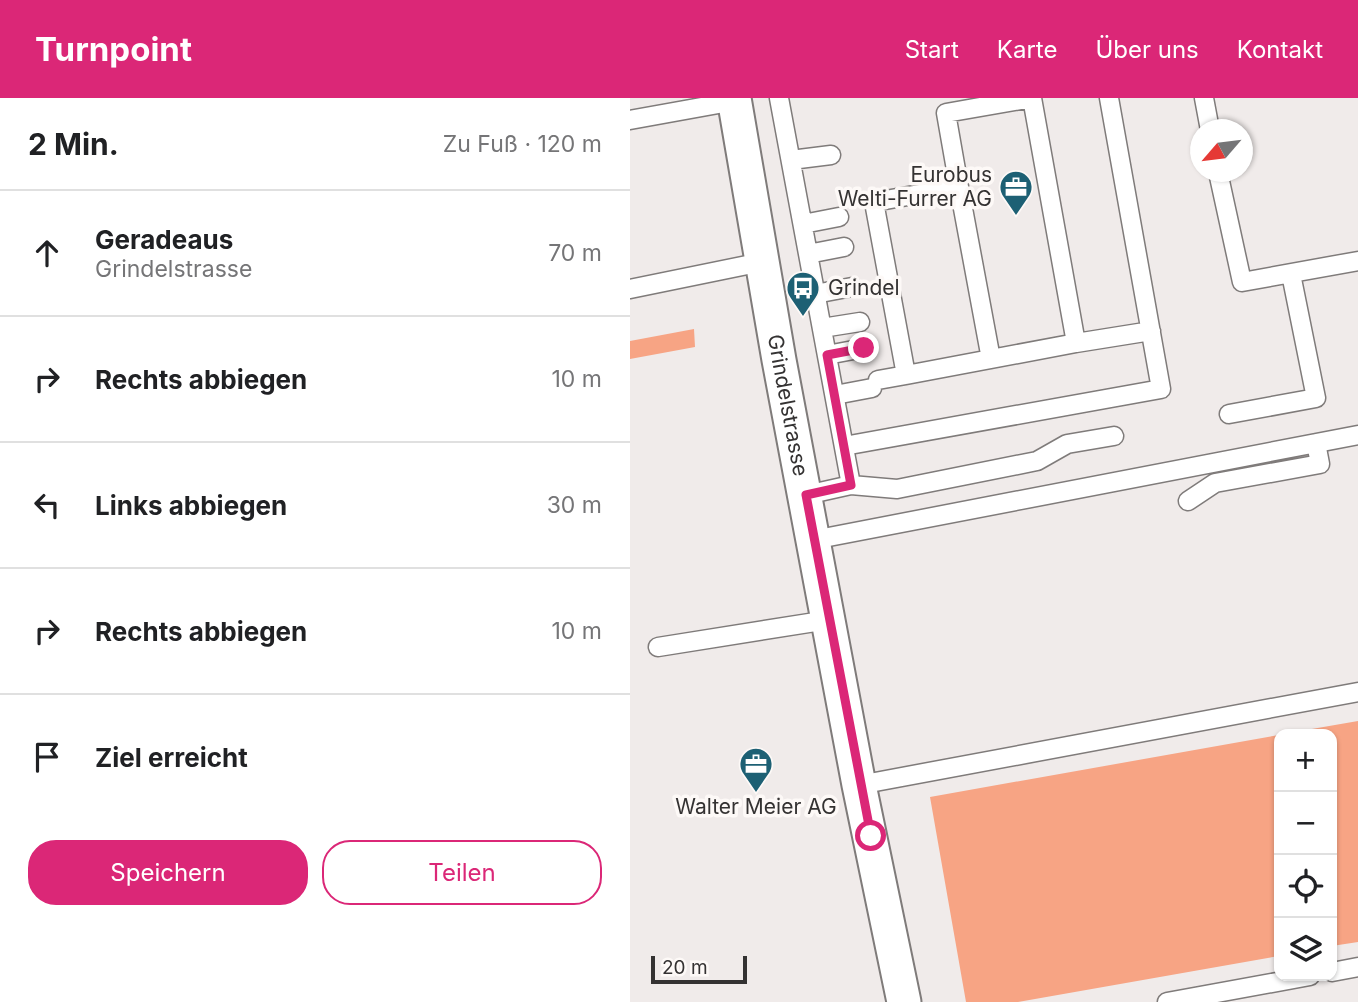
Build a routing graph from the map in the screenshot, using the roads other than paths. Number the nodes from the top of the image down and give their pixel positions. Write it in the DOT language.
graph roads {
  1 [pos="779,98"];
  2 [pos="1032,98"];
  3 [pos="1108,98"];
  4 [pos="1204,98"];
  5 [pos="735,99"];
  6 [pos="1208,119"];
  7 [pos="630,120"];
  8 [pos="831,155"];
  9 [pos="791,160"];
  10 [pos="1220,182"];
  11 [pos="959,187"];
  12 [pos="839,217"];
  13 [pos="803,224"];
  14 [pos="844,247"];
  15 [pos="808,254"];
  16 [pos="1358,261"];
  17 [pos="762,262"];
  18 [pos="1291,274"];
  19 [pos="852,287"];
  20 [pos="630,289"];
  21 [pos="816,294"];
  22 [pos="860,322"];
  23 [pos="822,328"];
  24 [pos="1150,331"];
  25 [pos="1076,343"];
  26 [pos="864,348"];
  27 [pos="827,355"];
  28 [pos="991,359"];
  29 [pos="906,374"];
  30 [pos="835,395"];
  31 [pos="1229,414"];
  32 [pos="1358,435"];
  33 [pos="1114,436"];
  34 [pos="1316,443"];
  35 [pos="844,446"];
  36 [pos="851,485"];
  37 [pos="806,495"];
  38 [pos="1188,501"];
  39 [pos="813,540"];
  40 [pos="828,620"];
  41 [pos="658,647"];
  42 [pos="1358,692"];
  43 [pos="859,785"];
  44 [pos="1358,967"];
  45 [pos="1337,971"];
  46 [pos="1282,981"];
  47 [pos="895,1001"];
  48 [pos="1167,1002"];
  1 -- 9 [label="lane"];
  2 -- 11 [label="lane"];
  2 -- 25 [label="lane"];
  3 -- 24 [label="lane"];
  4 -- 6 [label="lane"];
  5 -- 7 [label="lane"];
  5 -- 17 [label="street, Grindelstrasse"];
  8 -- 9 [label="lane"];
  9 -- 13 [label="lane"];
  10 -- 18 [label="lane"];
  11 -- 28 [label="lane"];
  11 -- 29 [label="lane"];
  12 -- 13 [label="lane"];
  13 -- 15 [label="lane"];
  14 -- 15 [label="lane"];
  15 -- 21 [label="lane"];
  16 -- 18 [label="lane"];
  17 -- 20 [label="lane"];
  17 -- 37 [label="street, Grindelstrasse"];
  18 -- 31 [label="lane"];
  19 -- 21 [label="lane"];
  21 -- 23 [label="lane"];
  22 -- 23 [label="lane"];
  23 -- 27 [label="lane"];
  24 -- 25 [label="lane"];
  24 -- 35 [label="lane"];
  25 -- 28 [label="lane"];
  26 -- 27 [label="lane"];
  27 -- 30 [label="lane"];
  28 -- 29 [label="lane"];
  29 -- 30 [label="lane"];
  30 -- 35 [label="lane"];
  32 -- 34 [label="lane"];
  33 -- 36 [label="lane"];
  34 -- 38 [label="lane"];
  34 -- 39 [label="lane"];
  35 -- 36 [label="lane"];
  36 -- 37 [label="lane"];
  37 -- 39 [label="street, Grindelstrasse"];
  39 -- 40 [label="street, Grindelstrasse"];
  40 -- 41 [label="lane"];
  40 -- 43 [label="street, Grindelstrasse"];
  42 -- 43 [label="lane"];
  43 -- 47 [label="street, Grindelstrasse"];
  44 -- 45 [label="lane"];
  46 -- 48 [label="lane"];
}
